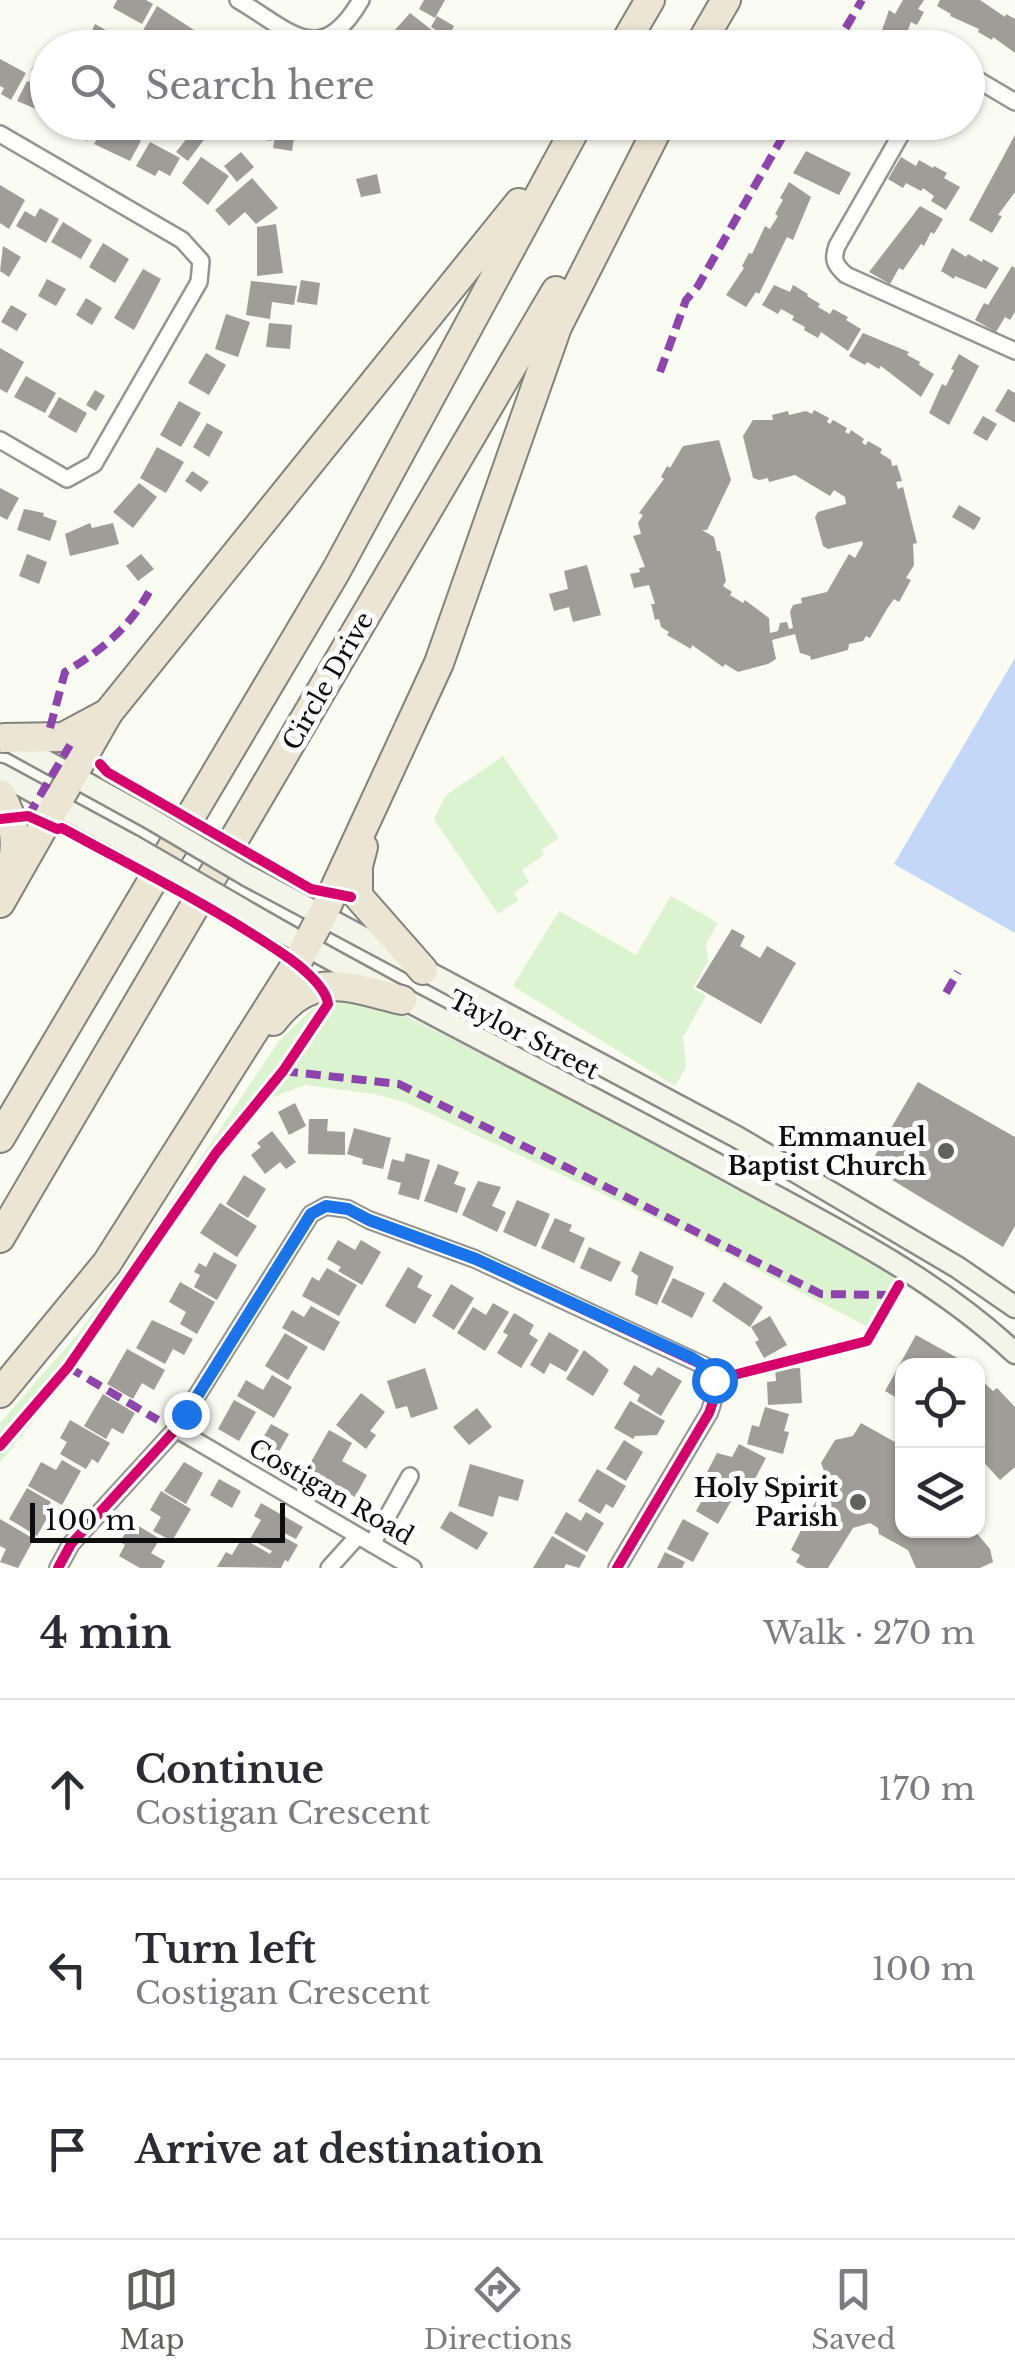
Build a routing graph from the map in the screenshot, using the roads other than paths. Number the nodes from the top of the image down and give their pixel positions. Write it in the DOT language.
graph roads {
  1 [pos="238,0"];
  2 [pos="361,0"];
  3 [pos="650,0"];
  4 [pos="726,0"];
  5 [pos="288,30"];
  6 [pos="338,30"];
  7 [pos="632,30"];
  8 [pos="709,30"];
  9 [pos="985,84"];
  10 [pos="1015,102"];
  11 [pos="0,134"];
  12 [pos="558,140"];
  13 [pos="566,140"];
  14 [pos="647,140"];
  15 [pos="649,140"];
  16 [pos="898,140"];
  17 [pos="1015,351"];
  18 [pos="0,440"];
  19 [pos="108,713"];
  20 [pos="2,737"];
  21 [pos="0,774"];
  22 [pos="75,775"];
  23 [pos="0,794"];
  24 [pos="378,794"];
  25 [pos="58,805"];
  26 [pos="2,899"];
  27 [pos="323,914"];
  28 [pos="306,946"];
  29 [pos="424,970"];
  30 [pos="402,1000"];
  31 [pos="211,1100"];
  32 [pos="0,1138"];
  33 [pos="0,1238"];
  34 [pos="1015,1307"];
  35 [pos="1015,1353"];
  36 [pos="0,1393"];
  37 [pos="176,1429"];
  38 [pos="410,1476"];
  39 [pos="357,1536"];
  40 [pos="372,1544"];
  41 [pos="58,1568"];
  42 [pos="329,1568"];
  43 [pos="413,1568"];
  44 [pos="616,1568"];
  1 -- 5 [label="street"];
  2 -- 6 [label="street"];
  3 -- 7 [label="highway"];
  4 -- 8 [label="highway"];
  9 -- 10 [label="street"];
  11 -- 18 [label="street"];
  12 -- 19 [label="highway"];
  13 -- 32 [label="highway, Circle Drive"];
  14 -- 33 [label="highway, Circle Drive"];
  15 -- 24 [label="highway"];
  16 -- 17 [label="street"];
  19 -- 20 [label="highway"];
  19 -- 22 [label="highway"];
  20 -- 22 [label="main road, Taylor Street"];
  21 -- 25 [label="main road, Taylor Street"];
  22 -- 25 [label="highway"];
  22 -- 27 [label="main road, Taylor Street, bridge"];
  23 -- 26 [label="highway"];
  24 -- 27 [label="highway"];
  24 -- 29 [label="highway"];
  25 -- 26 [label="highway"];
  25 -- 28 [label="main road, Taylor Street, bridge"];
  27 -- 28 [label="highway"];
  27 -- 29 [label="main road, Taylor Street"];
  28 -- 30 [label="main road, Taylor Street"];
  28 -- 31 [label="highway"];
  29 -- 34 [label="main road, Taylor Street"];
  30 -- 31 [label="highway"];
  30 -- 35 [label="main road, Taylor Street"];
  31 -- 36 [label="highway"];
  37 -- 39 [label="street, Costigan Road"];
  37 -- 41 [label="street"];
  37 -- 44 [label="street"];
  38 -- 40 [label="street"];
  39 -- 40 [label="street, Costigan Road"];
  39 -- 42 [label="street"];
  40 -- 43 [label="street, Costigan Road"];
}
